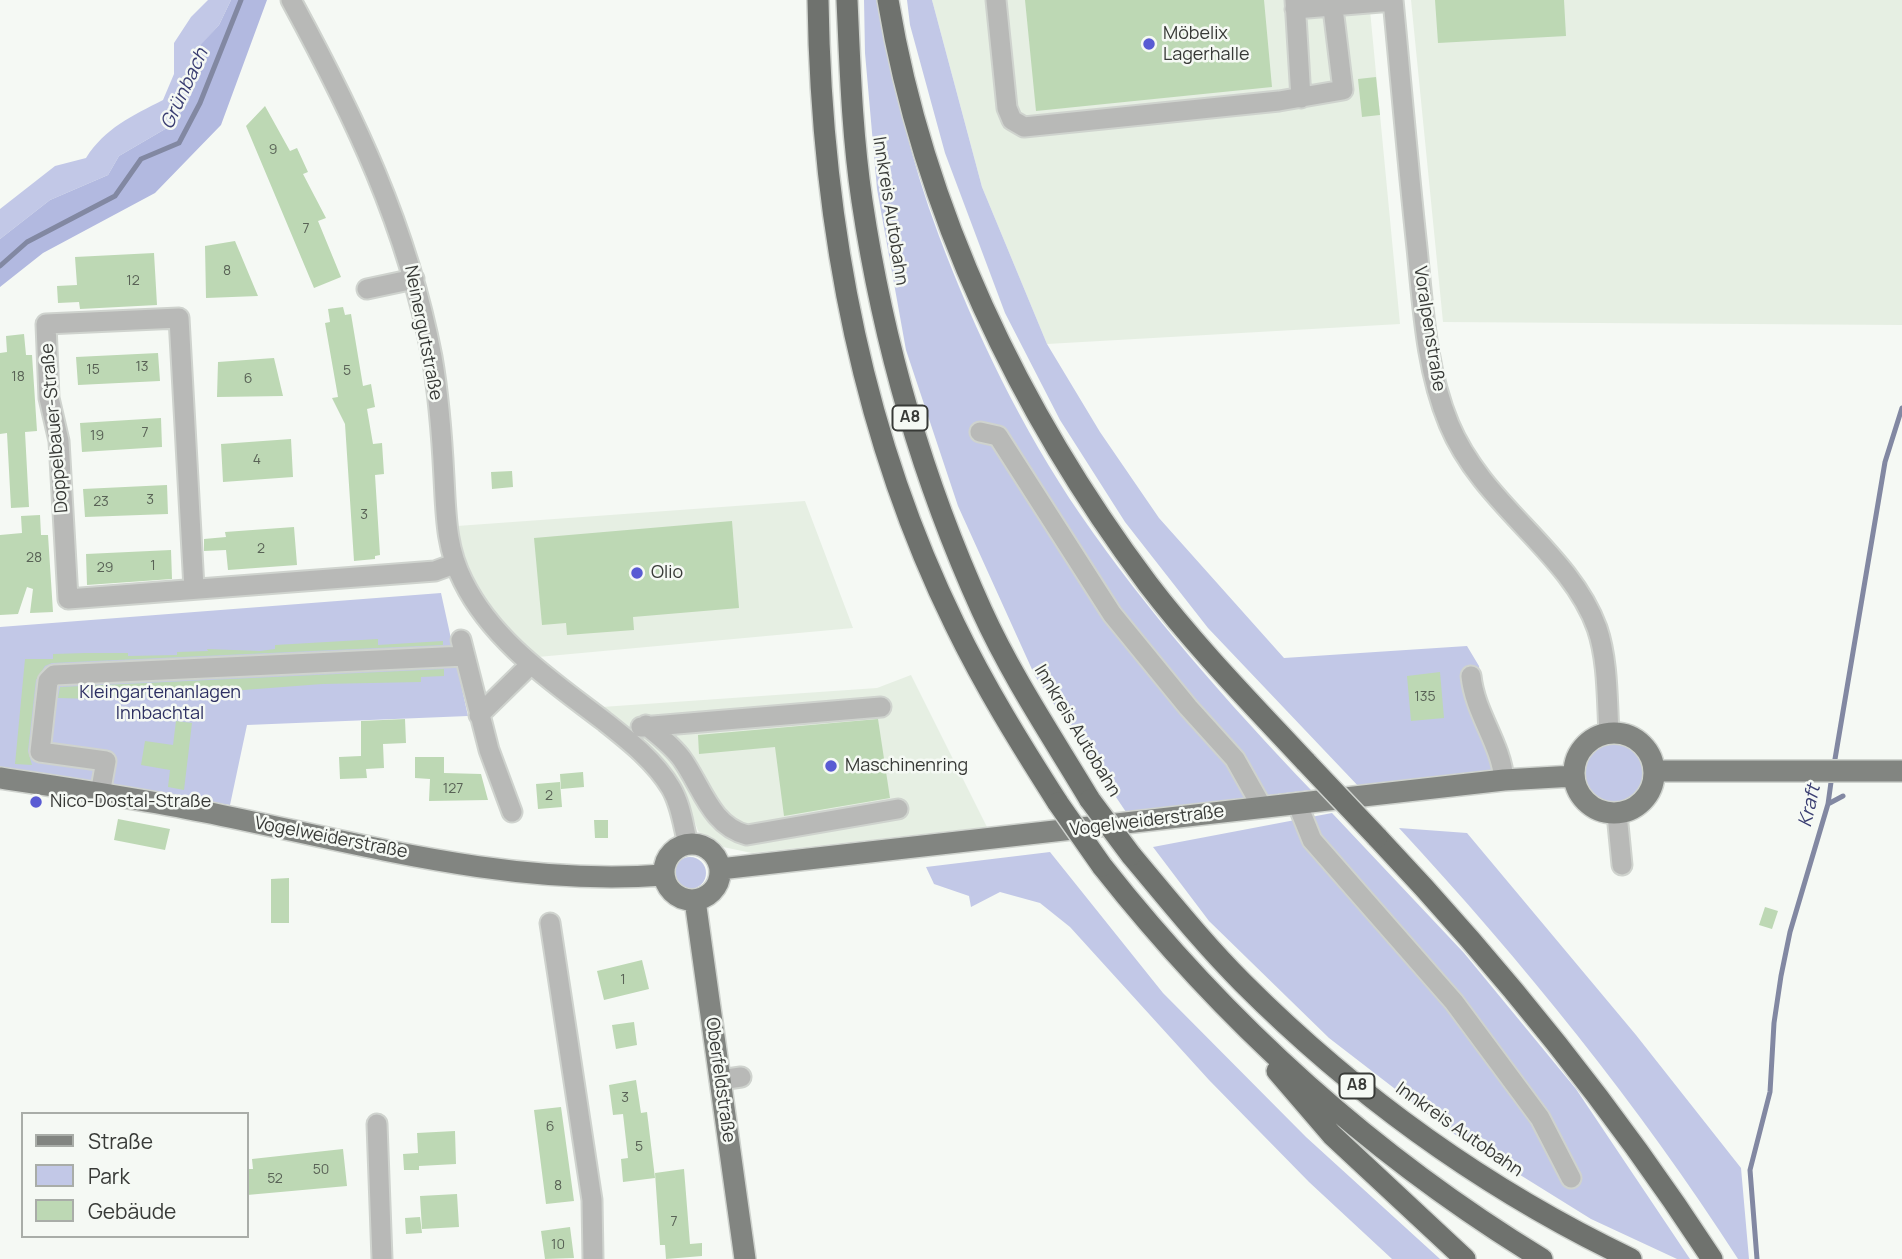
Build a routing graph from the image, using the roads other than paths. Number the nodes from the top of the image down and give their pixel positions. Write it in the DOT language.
graph roads {
  1 [pos="291,0"];
  2 [pos="818,0"];
  3 [pos="847,0"];
  4 [pos="888,0"];
  5 [pos="996,0"];
  6 [pos="1393,1"];
  7 [pos="1332,3"];
  8 [pos="1295,5"];
  9 [pos="1301,98"];
  10 [pos="414,279"];
  11 [pos="367,289"];
  12 [pos="980,432"];
  13 [pos="454,564"];
  14 [pos="194,588"];
  15 [pos="531,664"];
  16 [pos="1471,676"];
  17 [pos="881,706"];
  18 [pos="479,715"];
  19 [pos="646,725"];
  20 [pos="1609,733"];
  21 [pos="621,735"];
  22 [pos="1654,771"];
  23 [pos="1902,771"];
  24 [pos="1574,776"];
  25 [pos="0,778"];
  26 [pos="1504,780"];
  27 [pos="100,794"];
  28 [pos="1297,803"];
  29 [pos="1262,807"];
  30 [pos="898,809"];
  31 [pos="512,812"];
  32 [pos="1618,814"];
  33 [pos="688,844"];
  34 [pos="1622,865"];
  35 [pos="720,869"];
  36 [pos="663,875"];
  37 [pos="695,900"];
  38 [pos="550,923"];
  39 [pos="1232,1015"];
  40 [pos="377,1124"];
  41 [pos="1571,1178"];
  42 [pos="382,1259"];
  43 [pos="593,1259"];
  44 [pos="746,1259"];
  45 [pos="1465,1259"];
  46 [pos="1542,1259"];
  47 [pos="1631,1259"];
  48 [pos="1712,1259"];
  1 -- 10 [label="street, Neinergutstraße"];
  2 -- 39 [label="highway, A8, bridge"];
  3 -- 47 [label="highway, Innkreis Autobahn / A8, bridge"];
  4 -- 48 [label="highway, bridge"];
  5 -- 9 [label="street"];
  6 -- 7 [label="street"];
  6 -- 20 [label="street, Voralpenstraße"];
  7 -- 8 [label="street"];
  7 -- 9 [label="street"];
  8 -- 9 [label="street"];
  10 -- 11 [label="street"];
  10 -- 13 [label="street, Neinergutstraße"];
  12 -- 29 [label="street"];
  13 -- 14 [label="street, Doppelbauer-Straße"];
  13 -- 15 [label="street, Neinergutstraße"];
  14 -- 14 [label="street, Doppelbauer-Straße"];
  15 -- 18 [label="street"];
  15 -- 21 [label="street, Neinergutstraße"];
  16 -- 26 [label="street"];
  17 -- 19 [label="street"];
  18 -- 27 [label="street"];
  18 -- 31 [label="street"];
  19 -- 21 [label="street"];
  19 -- 30 [label="street"];
  20 -- 22 [label="main road"];
  20 -- 24 [label="main road"];
  21 -- 33 [label="street, Neinergutstraße"];
  22 -- 23 [label="main road"];
  22 -- 32 [label="main road"];
  24 -- 26 [label="main road, Vogelweiderstraße"];
  24 -- 32 [label="main road"];
  25 -- 27 [label="main road, Vogelweiderstraße"];
  26 -- 28 [label="main road, Vogelweiderstraße"];
  27 -- 36 [label="main road, Vogelweiderstraße"];
  28 -- 29 [label="main road, Vogelweiderstraße"];
  28 -- 41 [label="street"];
  29 -- 35 [label="main road, Vogelweiderstraße"];
  32 -- 34 [label="street"];
  33 -- 35 [label="main road"];
  33 -- 36 [label="main road"];
  35 -- 37 [label="main road"];
  36 -- 37 [label="main road"];
  37 -- 44 [label="main road, Oberfeldstraße"];
  38 -- 43 [label="street"];
  39 -- 45 [label="highway"];
  39 -- 46 [label="highway, A8"];
  40 -- 42 [label="street"];
}
